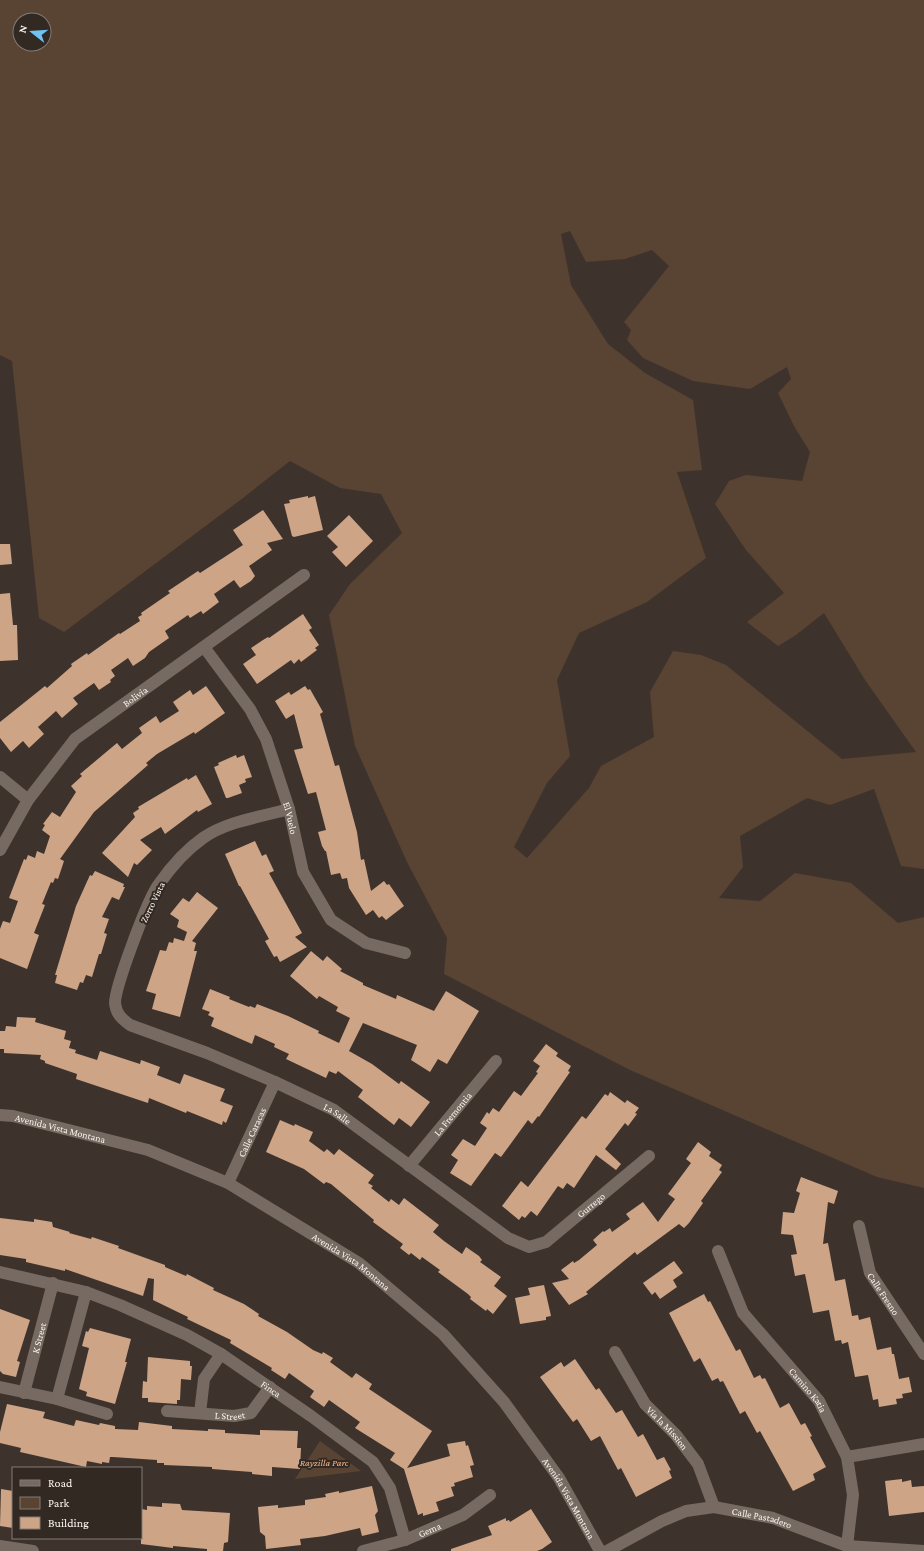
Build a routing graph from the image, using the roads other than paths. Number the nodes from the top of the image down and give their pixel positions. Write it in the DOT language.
graph roads {
  1 [pos="304,575"];
  2 [pos="204,647"];
  3 [pos="0,777"];
  4 [pos="28,800"];
  5 [pos="289,809"];
  6 [pos="0,850"];
  7 [pos="405,953"];
  8 [pos="123,1020"];
  9 [pos="496,1061"];
  10 [pos="275,1082"];
  11 [pos="0,1115"];
  12 [pos="649,1156"];
  13 [pos="409,1166"];
  14 [pos="228,1183"];
  15 [pos="859,1226"];
  16 [pos="528,1247"];
  17 [pos="718,1251"];
  18 [pos="0,1272"];
  19 [pos="53,1283"];
  20 [pos="86,1292"];
  21 [pos="615,1352"];
  22 [pos="221,1354"];
  23 [pos="924,1354"];
  24 [pos="0,1387"];
  25 [pos="270,1387"];
  26 [pos="24,1393"];
  27 [pos="57,1399"];
  28 [pos="167,1411"];
  29 [pos="200,1413"];
  30 [pos="107,1414"];
  31 [pos="924,1444"];
  32 [pos="847,1456"];
  33 [pos="490,1495"];
  34 [pos="714,1507"];
  35 [pos="405,1540"];
  36 [pos="0,1546"];
  37 [pos="847,1546"];
  38 [pos="33,1551"];
  39 [pos="363,1551"];
  40 [pos="600,1551"];
  41 [pos="607,1551"];
  42 [pos="924,1551"];
  1 -- 2 [label="street, Bolivia"];
  2 -- 4 [label="street, Bolivia"];
  2 -- 5 [label="street, El Vuelo"];
  3 -- 4 [label="street"];
  4 -- 6 [label="street, Bolivia"];
  5 -- 7 [label="street, El Vuelo"];
  5 -- 8 [label="street, Zorro Vista"];
  8 -- 10 [label="street, La Salle"];
  9 -- 13 [label="street, La Fremontia"];
  10 -- 13 [label="street, La Salle"];
  10 -- 14 [label="street, Calle Caracas"];
  11 -- 14 [label="street, Avenida Vista Montana"];
  12 -- 16 [label="street, Gurrego"];
  13 -- 16 [label="street, La Salle"];
  14 -- 40 [label="street, Avenida Vista Montana"];
  15 -- 23 [label="street, Calle Fresno"];
  17 -- 32 [label="street, Camino Katia"];
  18 -- 19 [label="street, Finca"];
  19 -- 20 [label="street, Finca"];
  19 -- 26 [label="street, K Street"];
  20 -- 22 [label="street, Finca"];
  20 -- 27 [label="street"];
  21 -- 34 [label="street, Via la Mission"];
  22 -- 25 [label="street, Finca"];
  22 -- 29 [label="street, L Street"];
  24 -- 26 [label="street"];
  25 -- 29 [label="street, L Street"];
  25 -- 35 [label="street, Finca"];
  26 -- 27 [label="street"];
  27 -- 30 [label="street"];
  28 -- 29 [label="street, L Street"];
  31 -- 32 [label="street"];
  32 -- 37 [label="street, Camino Katia"];
  33 -- 35 [label="street, Gema"];
  34 -- 37 [label="street, Calle Pastadero"];
  34 -- 41 [label="street, Calle Pastadero"];
  35 -- 39 [label="street, Gema"];
  36 -- 38 [label="street"];
  37 -- 42 [label="street, Calle Pastadero"];
}
